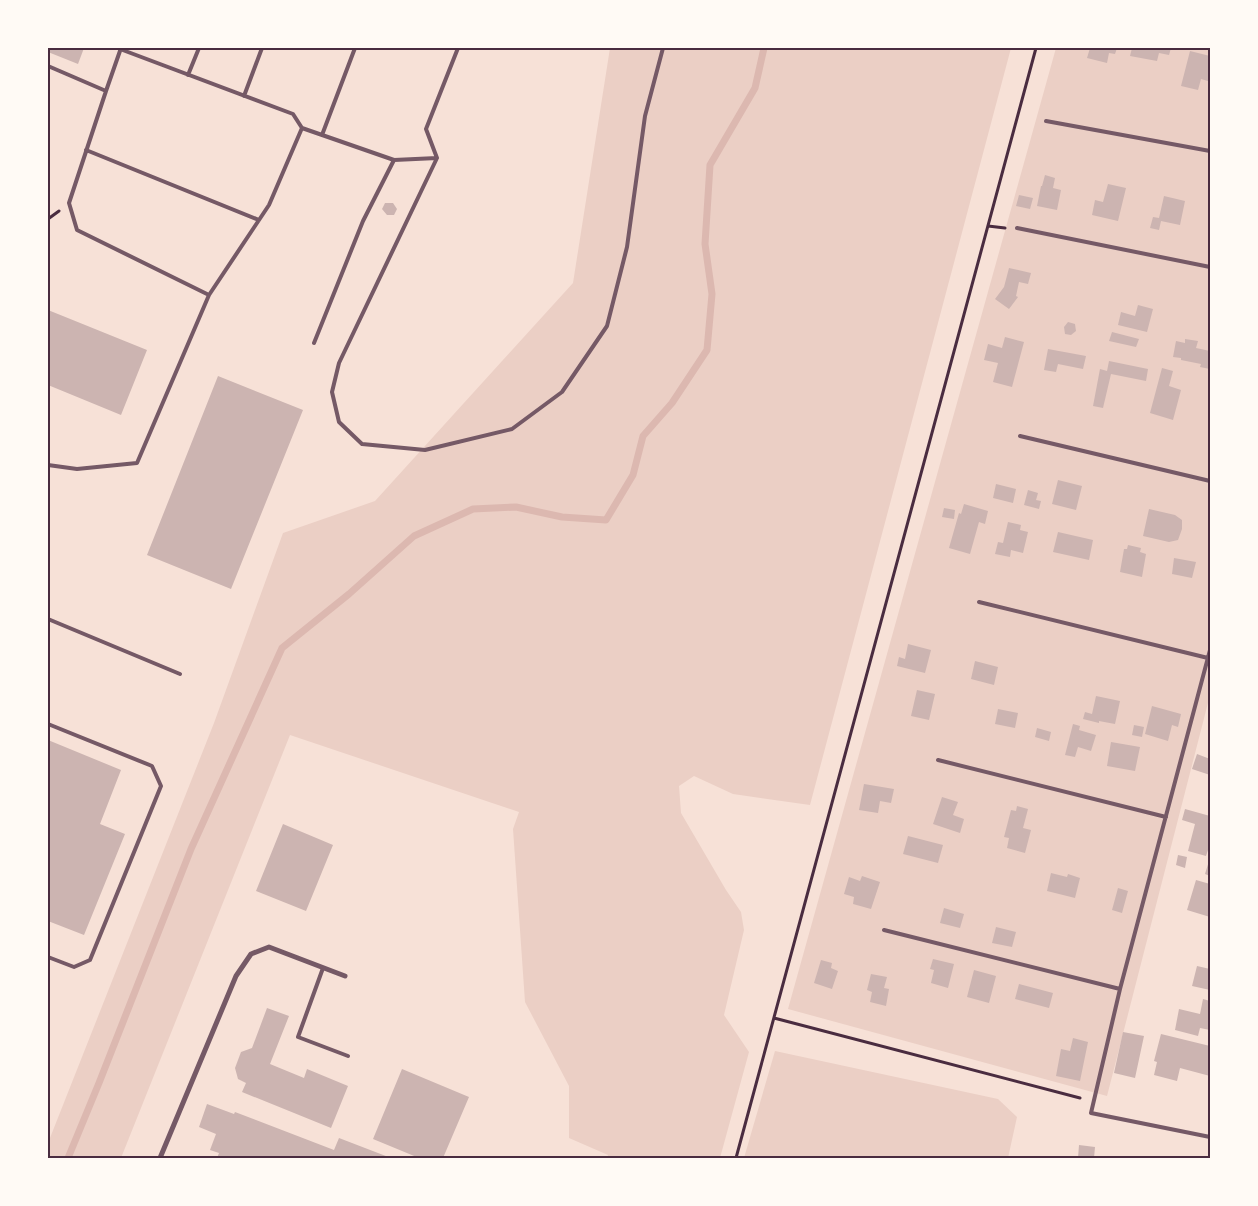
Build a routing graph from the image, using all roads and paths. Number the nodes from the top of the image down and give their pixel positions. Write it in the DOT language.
graph roads {
  1 [pos="121,48"];
  2 [pos="199,48"];
  3 [pos="262,48"];
  4 [pos="355,48"];
  5 [pos="458,48"];
  6 [pos="663,48"];
  7 [pos="1036,48"];
  8 [pos="48,66"];
  9 [pos="188,75"];
  10 [pos="106,91"];
  11 [pos="244,96"];
  12 [pos="1046,120"];
  13 [pos="302,128"];
  14 [pos="322,135"];
  15 [pos="86,150"];
  16 [pos="1210,151"];
  17 [pos="437,158"];
  18 [pos="394,160"];
  19 [pos="259,220"];
  20 [pos="1017,228"];
  21 [pos="1210,267"];
  22 [pos="209,295"];
  23 [pos="314,343"];
  24 [pos="1020,436"];
  25 [pos="48,464"];
  26 [pos="1210,481"];
  27 [pos="979,602"];
  28 [pos="48,619"];
  29 [pos="1210,650"];
  30 [pos="1208,658"];
  31 [pos="180,674"];
  32 [pos="48,724"];
  33 [pos="938,760"];
  34 [pos="1166,817"];
  35 [pos="884,930"];
  36 [pos="48,957"];
  37 [pos="323,968"];
  38 [pos="345,976"];
  39 [pos="1120,989"];
  40 [pos="774,1018"];
  41 [pos="348,1056"];
  42 [pos="1091,1113"];
  43 [pos="1210,1138"];
  44 [pos="160,1158"];
  45 [pos="736,1158"];
  1 -- 9 [label="lane"];
  1 -- 10 [label="lane"];
  2 -- 9 [label="lane"];
  3 -- 11 [label="lane"];
  4 -- 14 [label="lane"];
  5 -- 17 [label="lane"];
  6 -- 17 [label="lane"];
  7 -- 40 [label="path"];
  8 -- 10 [label="lane"];
  9 -- 11 [label="lane"];
  10 -- 15 [label="lane"];
  11 -- 13 [label="lane"];
  12 -- 16 [label="lane"];
  13 -- 14 [label="lane"];
  13 -- 19 [label="lane"];
  14 -- 18 [label="lane"];
  15 -- 19 [label="lane"];
  15 -- 22 [label="lane"];
  17 -- 18 [label="lane"];
  18 -- 23 [label="lane"];
  19 -- 22 [label="lane"];
  20 -- 21 [label="lane"];
  22 -- 25 [label="lane"];
  24 -- 26 [label="lane"];
  27 -- 30 [label="lane"];
  28 -- 31 [label="lane"];
  29 -- 30 [label="lane"];
  30 -- 34 [label="lane"];
  32 -- 36 [label="lane"];
  33 -- 34 [label="lane"];
  34 -- 39 [label="lane"];
  35 -- 39 [label="lane"];
  37 -- 38 [label="street"];
  37 -- 41 [label="lane"];
  37 -- 44 [label="street"];
  39 -- 42 [label="lane"];
  40 -- 42 [label="path"];
  40 -- 45 [label="path"];
  42 -- 43 [label="lane"];
}
